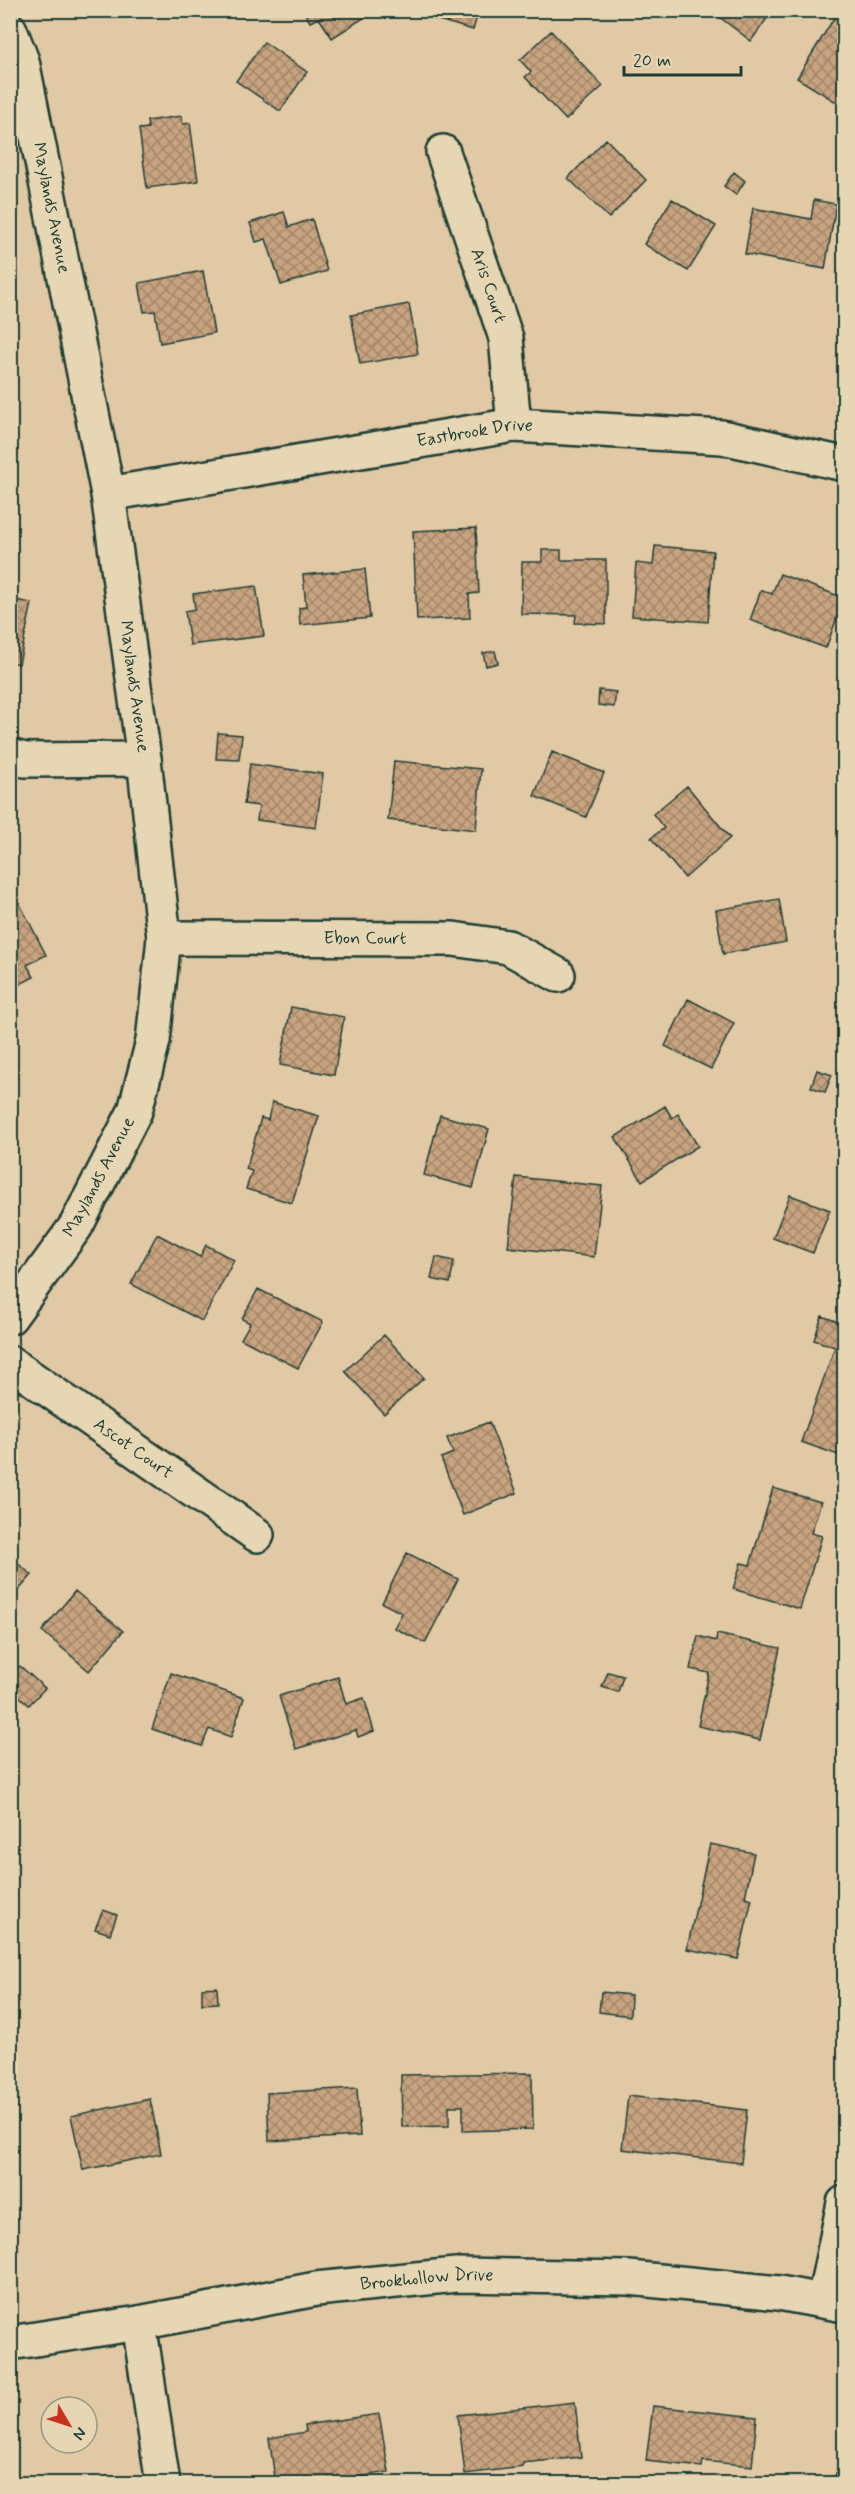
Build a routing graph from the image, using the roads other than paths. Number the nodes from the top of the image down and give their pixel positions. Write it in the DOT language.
graph roads {
  1 [pos="10,30"];
  2 [pos="443,152"];
  3 [pos="514,425"];
  4 [pos="844,464"];
  5 [pos="108,494"];
  6 [pos="10,756"];
  7 [pos="144,759"];
  8 [pos="164,938"];
  9 [pos="558,975"];
  10 [pos="10,1317"];
  11 [pos="10,1363"];
  12 [pos="257,1535"];
  13 [pos="844,2203"];
  14 [pos="834,2302"];
  15 [pos="139,2323"];
  16 [pos="10,2343"];
  17 [pos="164,2484"];
  1 -- 5 [label="street, Maylands Avenue"];
  2 -- 3 [label="street, Aris Court"];
  3 -- 4 [label="street, Eastbrook Drive"];
  3 -- 5 [label="street, Eastbrook Drive"];
  5 -- 7 [label="street, Maylands Avenue"];
  6 -- 7 [label="street"];
  7 -- 8 [label="street, Maylands Avenue"];
  8 -- 9 [label="street, Ebon Court"];
  8 -- 10 [label="street, Maylands Avenue"];
  11 -- 12 [label="street, Ascot Court"];
  13 -- 14 [label="street"];
  14 -- 15 [label="street, Brookhollow Drive"];
  15 -- 16 [label="street, Brookhollow Drive"];
  15 -- 17 [label="street"];
}
